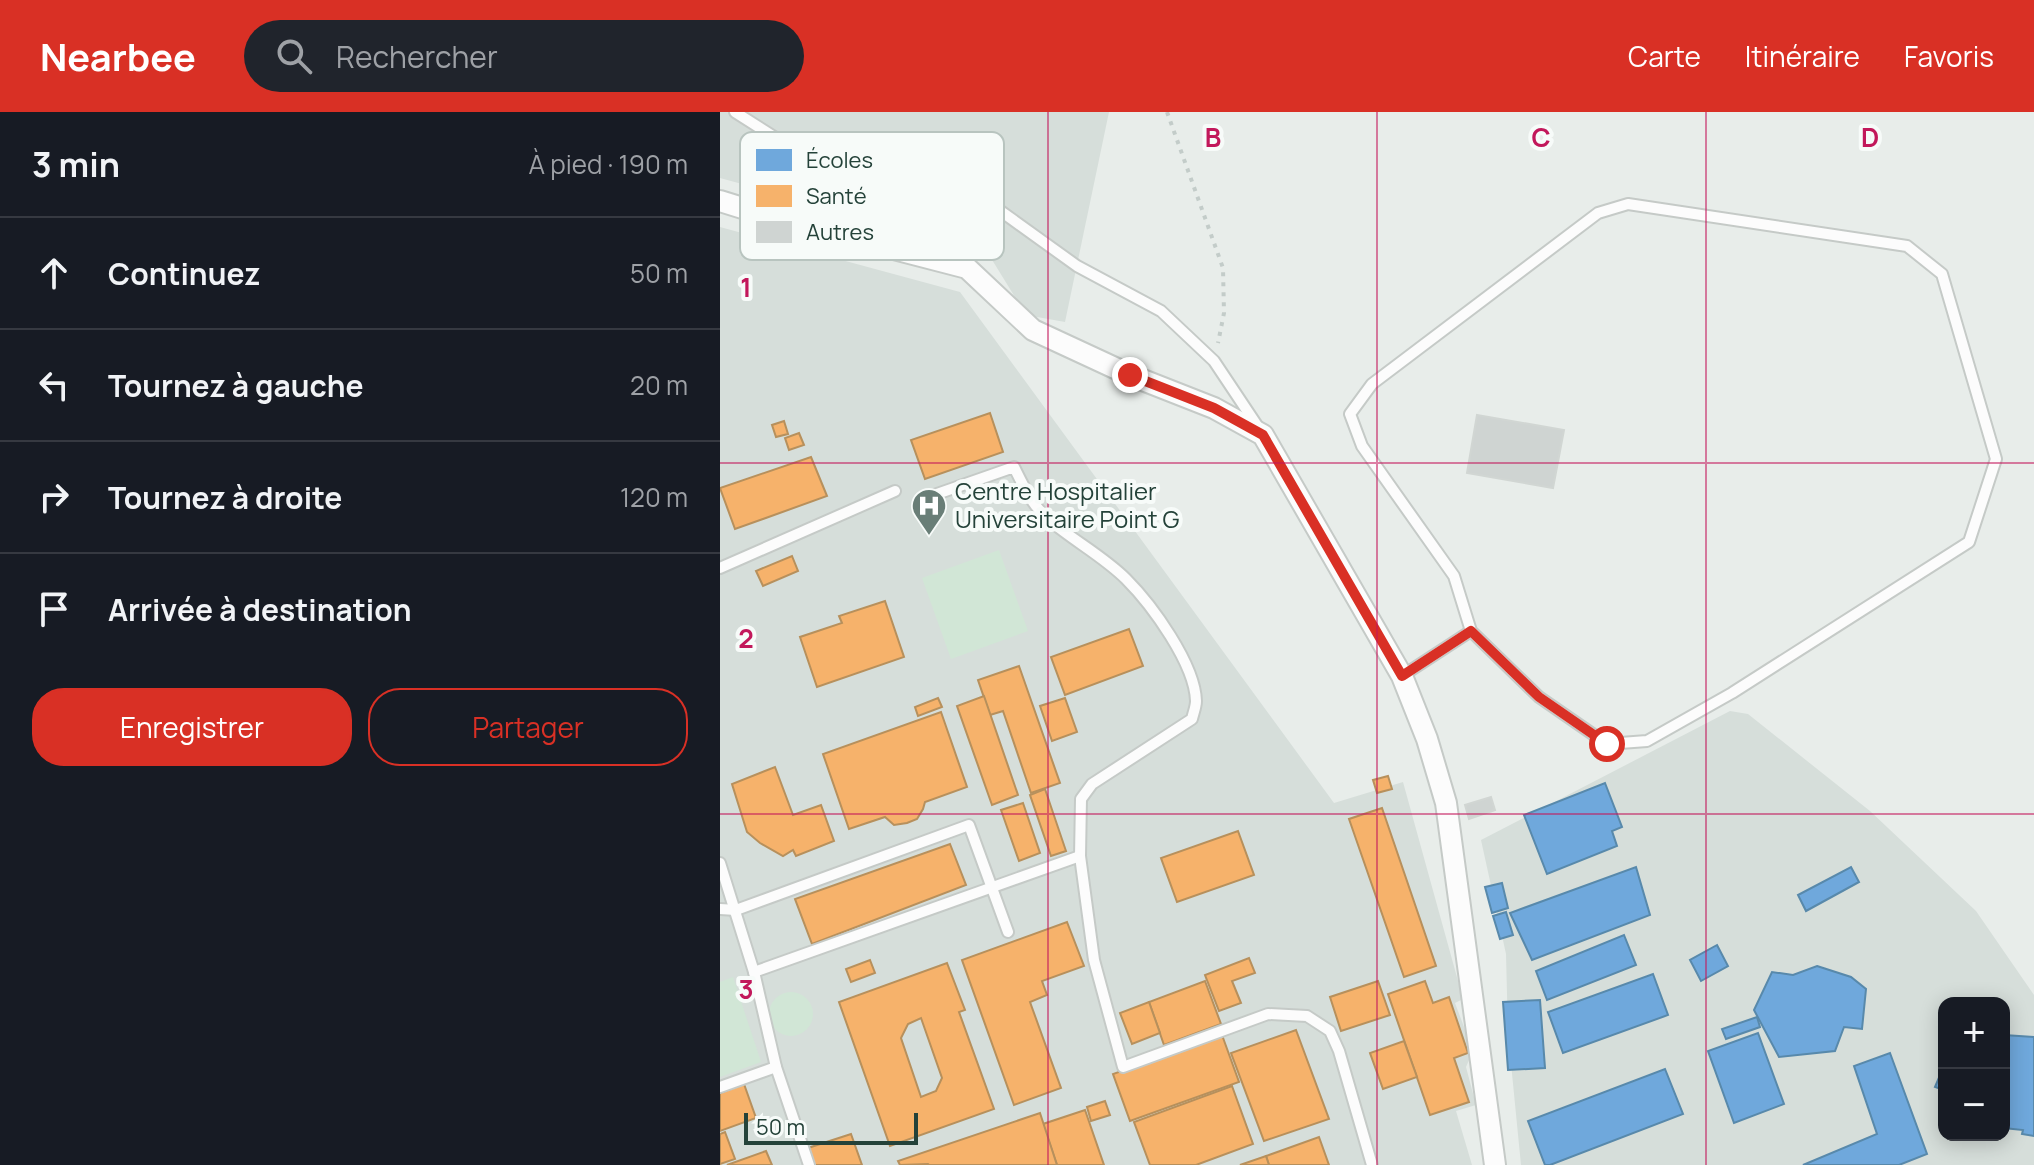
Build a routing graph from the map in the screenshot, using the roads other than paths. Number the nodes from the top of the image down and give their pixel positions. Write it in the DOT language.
graph roads {
  1 [pos="735,112"];
  2 [pos="766,132"];
  3 [pos="720,201"];
  4 [pos="740,207"];
  5 [pos="1004,213"];
  6 [pos="936,260"];
  7 [pos="1263,435"];
  8 [pos="895,491"];
  9 [pos="934,495"];
  10 [pos="720,568"];
  11 [pos="1471,631"];
  12 [pos="1402,676"];
  13 [pos="1080,856"];
  14 [pos="720,863"];
  15 [pos="991,887"];
  16 [pos="720,909"];
  17 [pos="736,910"];
  18 [pos="1008,932"];
  19 [pos="754,972"];
  20 [pos="776,1067"];
  21 [pos="720,1087"];
  22 [pos="809,1165"];
  23 [pos="1372,1165"];
  24 [pos="1495,1165"];
  1 -- 2 [label="lane"];
  3 -- 4 [label="street"];
  5 -- 7 [label="lane"];
  6 -- 7 [label="street"];
  7 -- 12 [label="street"];
  8 -- 10 [label="lane"];
  9 -- 13 [label="lane"];
  11 -- 11 [label="lane"];
  11 -- 12 [label="lane"];
  12 -- 24 [label="street"];
  13 -- 15 [label="lane"];
  13 -- 23 [label="lane"];
  14 -- 17 [label="lane"];
  15 -- 17 [label="lane"];
  15 -- 18 [label="lane"];
  15 -- 19 [label="lane"];
  16 -- 17 [label="lane"];
  17 -- 19 [label="lane"];
  19 -- 20 [label="lane"];
  20 -- 21 [label="lane"];
  20 -- 22 [label="lane"];
}
